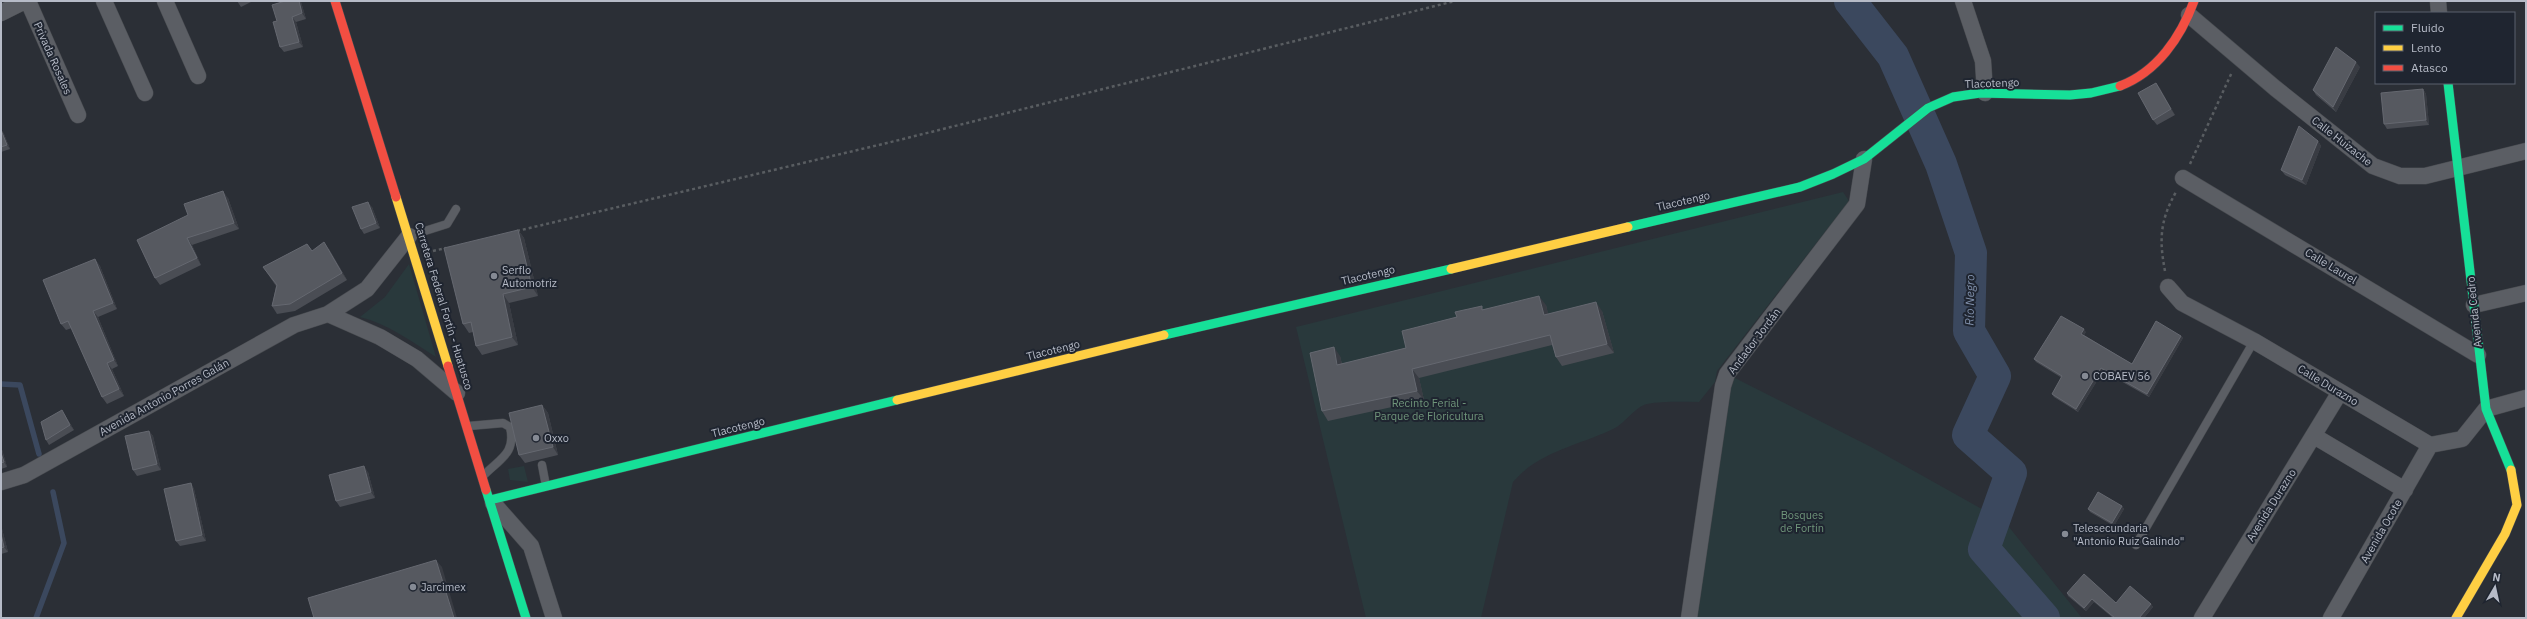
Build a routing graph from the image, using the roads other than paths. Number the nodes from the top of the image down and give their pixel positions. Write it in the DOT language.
graph roads {
  1 [pos="25,1"];
  2 [pos="28,1"];
  3 [pos="104,1"];
  4 [pos="165,1"];
  5 [pos="1963,1"];
  6 [pos="2438,1"];
  7 [pos="337,2"];
  8 [pos="2191,8"];
  9 [pos="2439,12"];
  10 [pos="1,13"];
  11 [pos="198,76"];
  12 [pos="2448,84"];
  13 [pos="145,93"];
  14 [pos="1986,93"];
  15 [pos="78,115"];
  16 [pos="2526,151"];
  17 [pos="1864,159"];
  18 [pos="2458,169"];
  19 [pos="2183,178"];
  20 [pos="456,209"];
  21 [pos="409,236"];
  22 [pos="2168,287"];
  23 [pos="2526,293"];
  24 [pos="2474,305"];
  25 [pos="328,314"];
  26 [pos="2254,341"];
  27 [pos="2478,355"];
  28 [pos="2340,392"];
  29 [pos="459,395"];
  30 [pos="2526,398"];
  31 [pos="2486,409"];
  32 [pos="468,426"];
  33 [pos="2314,436"];
  34 [pos="2430,445"];
  35 [pos="542,465"];
  36 [pos="483,476"];
  37 [pos="1,482"];
  38 [pos="546,487"];
  39 [pos="2405,490"];
  40 [pos="490,500"];
  41 [pos="2136,545"];
  42 [pos="526,618"];
  43 [pos="554,618"];
  44 [pos="1689,618"];
  45 [pos="2202,618"];
  46 [pos="2331,618"];
  47 [pos="2456,618"];
  1 -- 10 [label="street"];
  2 -- 15 [label="street, Privada Rosales"];
  3 -- 13 [label="street"];
  4 -- 11 [label="street"];
  5 -- 14 [label="street"];
  6 -- 9 [label="street"];
  7 -- 21 [label="street, Carretera Federal Fortín - Huatusco"];
  8 -- 14 [label="street, Tlacotengo"];
  8 -- 18 [label="street, Calle Huizache"];
  12 -- 18 [label="street, Avenida Cedro"];
  14 -- 17 [label="street, Tlacotengo"];
  16 -- 18 [label="street, Calle Huizache"];
  17 -- 38 [label="street, Tlacotengo"];
  17 -- 44 [label="street, Andador Jordán"];
  18 -- 24 [label="street, Avenida Cedro"];
  19 -- 27 [label="street, Calle Laurel"];
  20 -- 21 [label="lane"];
  21 -- 25 [label="street, Avenida Antonio Porres Galán"];
  21 -- 29 [label="street, Carretera Federal Fortín - Huatusco"];
  22 -- 26 [label="street, Calle Durazno"];
  23 -- 24 [label="street"];
  24 -- 27 [label="street, Avenida Cedro"];
  25 -- 29 [label="street"];
  25 -- 37 [label="street, Avenida Antonio Porres Galán"];
  26 -- 28 [label="street, Calle Durazno"];
  26 -- 41 [label="lane"];
  27 -- 31 [label="street, Avenida Cedro"];
  28 -- 33 [label="street, Avenida Durazno"];
  28 -- 34 [label="street, Calle Durazno"];
  29 -- 32 [label="street, Carretera Federal Fortín - Huatusco"];
  30 -- 31 [label="street"];
  31 -- 34 [label="street"];
  31 -- 47 [label="street, Avenida Cedro"];
  32 -- 36 [label="street, Carretera Federal Fortín - Huatusco"];
  32 -- 36 [label="lane"];
  33 -- 39 [label="street"];
  33 -- 45 [label="street, Avenida Durazno"];
  34 -- 39 [label="street, Avenida Ocote"];
  35 -- 38 [label="lane"];
  36 -- 40 [label="street, Carretera Federal Fortín - Huatusco"];
  38 -- 40 [label="street, Tlacotengo"];
  39 -- 46 [label="street, Avenida Ocote"];
  40 -- 42 [label="street, Carretera Federal Fortín - Huatusco"];
  40 -- 43 [label="street"];
}
